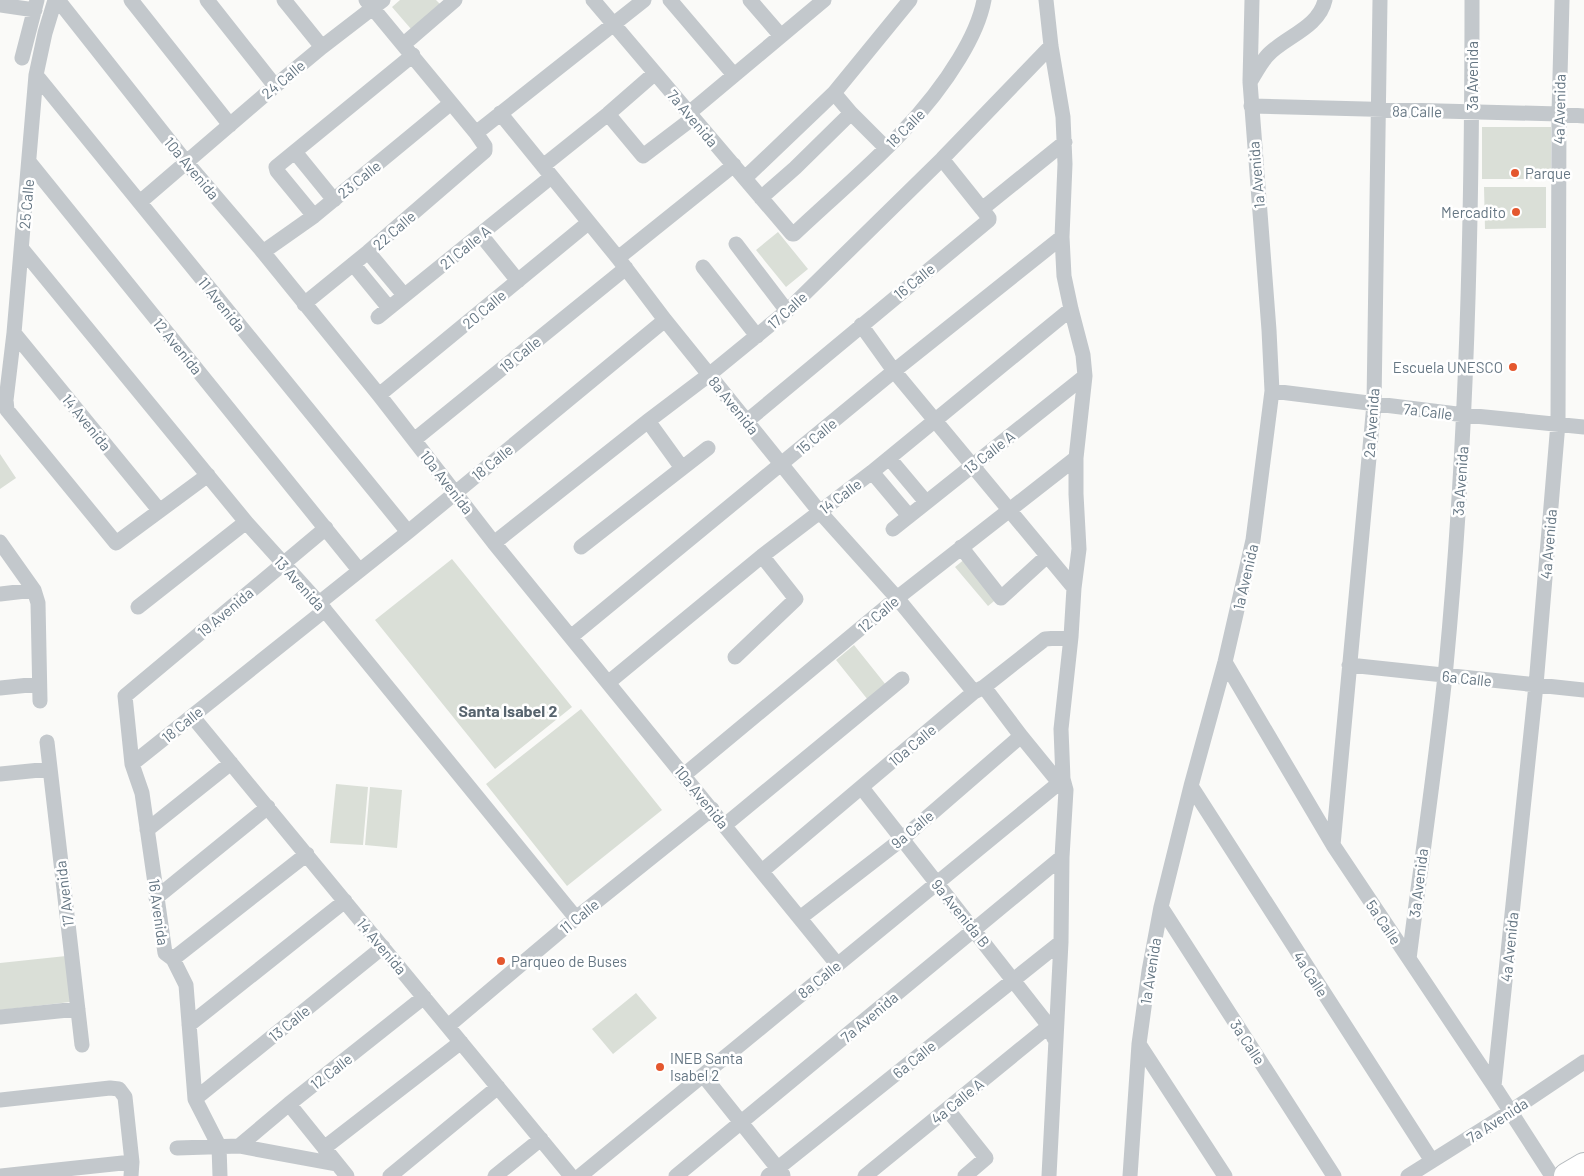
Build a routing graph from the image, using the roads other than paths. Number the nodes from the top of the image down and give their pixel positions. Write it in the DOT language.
graph roads {
  1 [pos="56,0"];
  2 [pos="131,0"];
  3 [pos="207,0"];
  4 [pos="284,0"];
  5 [pos="593,0"];
  6 [pos="644,0"];
  7 [pos="670,0"];
  8 [pos="750,0"];
  9 [pos="824,0"];
  10 [pos="910,0"];
  11 [pos="984,0"];
  12 [pos="1046,0"];
  13 [pos="1252,0"];
  14 [pos="1325,0"];
  15 [pos="1380,0"];
  16 [pos="1472,0"];
  17 [pos="1562,0"];
  18 [pos="374,3"];
  19 [pos="445,3"];
  20 [pos="0,5"];
  21 [pos="36,5"];
  22 [pos="612,24"];
  23 [pos="781,36"];
  24 [pos="1051,46"];
  25 [pos="322,47"];
  26 [pos="408,50"];
  27 [pos="22,58"];
  28 [pos="655,73"];
  29 [pos="36,75"];
  30 [pos="734,75"];
  31 [pos="1250,82"];
  32 [pos="275,86"];
  33 [pos="834,92"];
  34 [pos="451,103"];
  35 [pos="1251,106"];
  36 [pos="1379,110"];
  37 [pos="1472,112"];
  38 [pos="500,113"];
  39 [pos="851,113"];
  40 [pos="608,114"];
  41 [pos="1558,114"];
  42 [pos="690,115"];
  43 [pos="1584,116"];
  44 [pos="230,125"];
  45 [pos="476,133"];
  46 [pos="1064,142"];
  47 [pos="886,148"];
  48 [pos="295,152"];
  49 [pos="942,159"];
  50 [pos="186,162"];
  51 [pos="30,163"];
  52 [pos="734,165"];
  53 [pos="547,171"];
  54 [pos="745,178"];
  55 [pos="761,198"];
  56 [pos="334,200"];
  57 [pos="140,202"];
  58 [pos="982,209"];
  59 [pos="314,216"];
  60 [pos="588,223"];
  61 [pos="794,234"];
  62 [pos="481,235"];
  63 [pos="1062,237"];
  64 [pos="736,244"];
  65 [pos="22,249"];
  66 [pos="263,252"];
  67 [pos="368,252"];
  68 [pos="622,263"];
  69 [pos="353,264"];
  70 [pos="703,268"];
  71 [pos="518,281"];
  72 [pos="404,295"];
  73 [pos="304,304"];
  74 [pos="1070,308"];
  75 [pos="787,311"];
  76 [pos="665,320"];
  77 [pos="861,325"];
  78 [pos="14,333"];
  79 [pos="757,336"];
  80 [pos="894,371"];
  81 [pos="710,374"];
  82 [pos="1085,376"];
  83 [pos="1272,391"];
  84 [pos="379,395"];
  85 [pos="1374,404"];
  86 [pos="1465,415"];
  87 [pos="936,420"];
  88 [pos="648,421"];
  89 [pos="747,421"];
  90 [pos="1558,423"];
  91 [pos="1584,427"];
  92 [pos="414,440"];
  93 [pos="708,448"];
  94 [pos="889,458"];
  95 [pos="1076,458"];
  96 [pos="782,464"];
  97 [pos="971,465"];
  98 [pos="682,468"];
  99 [pos="872,472"];
  100 [pos="208,475"];
  101 [pos="455,492"];
  102 [pos="926,502"];
  103 [pos="159,510"];
  104 [pos="1008,510"];
  105 [pos="819,511"];
  106 [pos="909,516"];
  107 [pos="246,522"];
  108 [pos="326,528"];
  109 [pos="893,529"];
  110 [pos="408,532"];
  111 [pos="0,542"];
  112 [pos="494,543"];
  113 [pos="580,547"];
  114 [pos="960,547"];
  115 [pos="762,556"];
  116 [pos="1046,557"];
  117 [pos="282,563"];
  118 [pos="359,570"];
  119 [pos="1074,588"];
  120 [pos="34,590"];
  121 [pos="0,594"];
  122 [pos="897,598"];
  123 [pos="322,606"];
  124 [pos="138,607"];
  125 [pos="572,636"];
  126 [pos="1071,637"];
  127 [pos="735,657"];
  128 [pos="1224,662"];
  129 [pos="1349,665"];
  130 [pos="1445,675"];
  131 [pos="902,678"];
  132 [pos="609,682"];
  133 [pos="39,684"];
  134 [pos="1536,685"];
  135 [pos="0,688"];
  136 [pos="979,690"];
  137 [pos="1584,690"];
  138 [pos="125,696"];
  139 [pos="40,701"];
  140 [pos="192,716"];
  141 [pos="1021,736"];
  142 [pos="47,742"];
  143 [pos="231,763"];
  144 [pos="132,764"];
  145 [pos="50,769"];
  146 [pos="0,774"];
  147 [pos="684,775"];
  148 [pos="1190,786"];
  149 [pos="1062,787"];
  150 [pos="862,788"];
  151 [pos="268,807"];
  152 [pos="712,809"];
  153 [pos="725,825"];
  154 [pos="147,830"];
  155 [pos="902,839"];
  156 [pos="1333,845"];
  157 [pos="307,854"];
  158 [pos="1062,857"];
  159 [pos="762,871"];
  160 [pos="937,883"];
  161 [pos="156,898"];
  162 [pos="345,901"];
  163 [pos="1161,907"];
  164 [pos="576,918"];
  165 [pos="800,918"];
  166 [pos="974,930"];
  167 [pos="1061,942"];
  168 [pos="383,947"];
  169 [pos="173,959"];
  170 [pos="1409,959"];
  171 [pos="837,964"];
  172 [pos="1013,979"];
  173 [pos="424,997"];
  174 [pos="78,1009"];
  175 [pos="0,1017"];
  176 [pos="189,1025"];
  177 [pos="448,1026"];
  178 [pos="1049,1026"];
  179 [pos="1055,1041"];
  180 [pos="461,1042"];
  181 [pos="1139,1044"];
  182 [pos="82,1045"];
  183 [pos="1584,1062"];
  184 [pos="703,1075"];
  185 [pos="1494,1086"];
  186 [pos="498,1087"];
  187 [pos="195,1099"];
  188 [pos="0,1100"];
  189 [pos="289,1104"];
  190 [pos="947,1109"];
  191 [pos="1511,1111"];
  192 [pos="741,1122"];
  193 [pos="541,1139"];
  194 [pos="219,1146"];
  195 [pos="239,1146"];
  196 [pos="177,1148"];
  197 [pos="324,1148"];
  198 [pos="1432,1162"];
  199 [pos="336,1164"];
  200 [pos="1584,1166"];
  201 [pos="132,1169"];
  202 [pos="777,1173"];
  203 [pos="1,1176"];
  204 [pos="220,1176"];
  205 [pos="347,1176"];
  206 [pos="390,1176"];
  207 [pos="494,1176"];
  208 [pos="572,1176"];
  209 [pos="580,1176"];
  210 [pos="676,1176"];
  211 [pos="866,1176"];
  212 [pos="965,1176"];
  213 [pos="1050,1176"];
  214 [pos="1130,1176"];
  215 [pos="1225,1176"];
  216 [pos="1334,1176"];
  217 [pos="1408,1176"];
  218 [pos="1552,1176"];
  219 [pos="1567,1176"];
  1 -- 29 [label="street, 25 Calle"];
  1 -- 50 [label="street, 10a Avenida"];
  2 -- 44 [label="street"];
  3 -- 32 [label="street"];
  4 -- 25 [label="street"];
  5 -- 22 [label="street, 7a Avenida"];
  6 -- 22 [label="street"];
  7 -- 30 [label="street"];
  8 -- 23 [label="street"];
  9 -- 23 [label="street"];
  10 -- 33 [label="street"];
  11 -- 47 [label="street, 18 Calle"];
  12 -- 24 [label="street"];
  13 -- 31 [label="street, 1a Avenida"];
  14 -- 31 [label="street"];
  15 -- 36 [label="street, 2a Avenida"];
  16 -- 37 [label="street, 3a Avenida"];
  17 -- 41 [label="street, 4a Avenida"];
  18 -- 25 [label="street, 24 Calle"];
  18 -- 26 [label="street"];
  19 -- 26 [label="street"];
  20 -- 21 [label="street"];
  21 -- 27 [label="street"];
  22 -- 28 [label="street, 7a Avenida"];
  22 -- 38 [label="street"];
  23 -- 30 [label="street"];
  24 -- 46 [label="street"];
  24 -- 49 [label="street, 17 Calle"];
  25 -- 32 [label="street, 24 Calle"];
  26 -- 34 [label="street"];
  26 -- 48 [label="street"];
  28 -- 40 [label="street"];
  28 -- 42 [label="street, 7a Avenida"];
  29 -- 51 [label="street, 25 Calle"];
  29 -- 57 [label="street, 11 Avenida"];
  30 -- 42 [label="street"];
  31 -- 35 [label="street, 1a Avenida"];
  32 -- 44 [label="street, 24 Calle"];
  33 -- 39 [label="street"];
  33 -- 54 [label="street"];
  34 -- 45 [label="street"];
  34 -- 56 [label="street, 23 Calle"];
  35 -- 36 [label="street, 8a Calle"];
  35 -- 83 [label="street, 1a Avenida"];
  36 -- 37 [label="street, 8a Calle"];
  36 -- 85 [label="street, 2a Avenida"];
  37 -- 41 [label="street, 8a Calle"];
  37 -- 86 [label="street, 3a Avenida"];
  38 -- 45 [label="street"];
  38 -- 53 [label="street, 8a Avenida"];
  39 -- 47 [label="street"];
  39 -- 55 [label="street"];
  40 -- 42 [label="street"];
  40 -- 53 [label="street"];
  41 -- 43 [label="street, 8a Calle"];
  41 -- 90 [label="street, 4a Avenida"];
  42 -- 52 [label="street, 7a Avenida"];
  44 -- 50 [label="street, 24 Calle"];
  45 -- 67 [label="street, 22 Calle"];
  46 -- 58 [label="street"];
  46 -- 63 [label="street"];
  47 -- 61 [label="street, 18 Calle"];
  48 -- 56 [label="street"];
  48 -- 59 [label="street"];
  49 -- 58 [label="street"];
  49 -- 75 [label="street, 17 Calle"];
  50 -- 57 [label="street, 24 Calle"];
  50 -- 66 [label="street, 10a Avenida"];
  51 -- 65 [label="street, 25 Calle"];
  51 -- 108 [label="street, 12 Avenida"];
  52 -- 54 [label="street, 7a Avenida"];
  52 -- 68 [label="street, 19 Calle"];
  53 -- 60 [label="street, 8a Avenida"];
  53 -- 62 [label="street, 21 Calle A"];
  54 -- 55 [label="street, 7a Avenida"];
  55 -- 61 [label="street, 7a Avenida"];
  56 -- 59 [label="street, 23 Calle"];
  57 -- 110 [label="street, 11 Avenida"];
  58 -- 77 [label="street, 16 Calle"];
  59 -- 66 [label="street, 23 Calle"];
  60 -- 68 [label="street, 8a Avenida"];
  60 -- 71 [label="street, 20 Calle"];
  62 -- 71 [label="street"];
  62 -- 72 [label="street, 21 Calle A"];
  63 -- 74 [label="street"];
  63 -- 80 [label="street, 15 Calle"];
  64 -- 75 [label="street"];
  65 -- 78 [label="street, 25 Calle"];
  65 -- 100 [label="street, 13 Avenida"];
  66 -- 73 [label="street, 10a Avenida"];
  67 -- 69 [label="street, 22 Calle"];
  67 -- 72 [label="street"];
  68 -- 76 [label="street, 8a Avenida"];
  68 -- 92 [label="street, 19 Calle"];
  69 -- 72 [label="street, 21 Calle A"];
  69 -- 73 [label="street, 22 Calle"];
  70 -- 79 [label="street"];
  71 -- 84 [label="street, 20 Calle"];
  73 -- 84 [label="street, 10a Avenida"];
  74 -- 82 [label="street"];
  74 -- 87 [label="street, 14 Calle"];
  75 -- 79 [label="street, 17 Calle"];
  76 -- 81 [label="street, 8a Avenida"];
  76 -- 101 [label="street, 18 Calle"];
  77 -- 80 [label="street"];
  77 -- 89 [label="street, 16 Calle"];
  78 -- 103 [label="street, 14 Avenida"];
  78 -- 103 [label="street, 25 Calle"];
  79 -- 81 [label="street, 17 Calle"];
  80 -- 87 [label="street"];
  80 -- 96 [label="street, 15 Calle"];
  81 -- 88 [label="street, 17 Calle"];
  81 -- 89 [label="street, 8a Avenida"];
  82 -- 95 [label="street"];
  82 -- 97 [label="street, 13 Calle A"];
  83 -- 85 [label="street, 7a Calle"];
  83 -- 128 [label="street, 1a Avenida"];
  84 -- 92 [label="street, 10a Avenida"];
  85 -- 86 [label="street, 7a Calle"];
  85 -- 129 [label="street, 2a Avenida"];
  86 -- 90 [label="street, 7a Calle"];
  86 -- 130 [label="street, 3a Avenida"];
  87 -- 94 [label="street, 14 Calle"];
  87 -- 97 [label="street"];
  88 -- 98 [label="street"];
  88 -- 112 [label="street, 17 Calle"];
  89 -- 96 [label="street, 8a Avenida"];
  90 -- 91 [label="street, 7a Calle"];
  90 -- 134 [label="street, 4a Avenida"];
  92 -- 101 [label="street, 10a Avenida"];
  93 -- 98 [label="street"];
  94 -- 99 [label="street, 14 Calle"];
  94 -- 102 [label="street"];
  95 -- 104 [label="street, 12 Calle"];
  95 -- 119 [label="street"];
  96 -- 105 [label="street, 8a Avenida"];
  96 -- 125 [label="street, 15 Calle"];
  97 -- 102 [label="street, 13 Calle A"];
  97 -- 104 [label="street"];
  98 -- 113 [label="street"];
  99 -- 105 [label="street, 14 Calle"];
  99 -- 106 [label="street"];
  100 -- 103 [label="street"];
  100 -- 107 [label="street, 13 Avenida"];
  101 -- 110 [label="street, 18 Calle"];
  101 -- 112 [label="street, 10a Avenida"];
  102 -- 106 [label="street, 13 Calle A"];
  104 -- 114 [label="street, 12 Calle"];
  104 -- 116 [label="street"];
  105 -- 115 [label="street, 14 Calle"];
  105 -- 122 [label="street, 8a Avenida"];
  106 -- 109 [label="street, 13 Calle A"];
  107 -- 117 [label="street, 13 Avenida"];
  107 -- 124 [label="street"];
  108 -- 117 [label="street, 19 Avenida"];
  108 -- 118 [label="street, 12 Avenida"];
  110 -- 118 [label="street, 18 Calle"];
  111 -- 120 [label="street"];
  112 -- 125 [label="street, 10a Avenida"];
  114 -- 116 [label="street"];
  114 -- 122 [label="street, 12 Calle"];
  115 -- 127 [label="street"];
  115 -- 132 [label="street, 14 Calle"];
  116 -- 119 [label="street"];
  117 -- 123 [label="street, 13 Avenida"];
  117 -- 138 [label="street, 19 Avenida"];
  118 -- 123 [label="street, 18 Calle"];
  119 -- 126 [label="street"];
  120 -- 121 [label="street"];
  120 -- 133 [label="street"];
  122 -- 136 [label="street, 8a Avenida"];
  122 -- 147 [label="street, 12 Calle"];
  123 -- 140 [label="street, 18 Calle"];
  123 -- 164 [label="street, 13 Avenida"];
  125 -- 132 [label="street, 10a Avenida"];
  126 -- 136 [label="street, 10a Calle"];
  126 -- 149 [label="street"];
  128 -- 148 [label="street, 1a Avenida"];
  128 -- 156 [label="street, 5a Calle"];
  129 -- 130 [label="street, 6a Calle"];
  129 -- 156 [label="street, 2a Avenida"];
  130 -- 134 [label="street, 6a Calle"];
  130 -- 170 [label="street, 3a Avenida"];
  131 -- 153 [label="street"];
  132 -- 147 [label="street, 10a Avenida"];
  133 -- 135 [label="street"];
  133 -- 139 [label="street"];
  134 -- 137 [label="street, 6a Calle"];
  134 -- 185 [label="street, 4a Avenida"];
  136 -- 141 [label="street, 8a Avenida"];
  136 -- 150 [label="street, 10a Calle"];
  138 -- 144 [label="street, 16 Avenida"];
  140 -- 143 [label="street, 14 Avenida"];
  140 -- 144 [label="street, 18 Calle"];
  141 -- 149 [label="street, 8a Avenida"];
  141 -- 155 [label="street, 9a Calle"];
  142 -- 145 [label="street, 17 Avenida"];
  143 -- 151 [label="street, 14 Avenida"];
  143 -- 154 [label="street"];
  144 -- 154 [label="street, 16 Avenida"];
  145 -- 146 [label="street"];
  145 -- 174 [label="street, 17 Avenida"];
  147 -- 152 [label="street, 10a Avenida"];
  148 -- 163 [label="street, 1a Avenida"];
  148 -- 198 [label="street, 4a Calle"];
  149 -- 158 [label="street"];
  149 -- 160 [label="street, 8a Calle"];
  150 -- 155 [label="street, 9a Avenida B"];
  150 -- 159 [label="street, 10a Calle"];
  151 -- 157 [label="street, 14 Avenida"];
  151 -- 161 [label="street"];
  152 -- 153 [label="street, 10a Avenida"];
  152 -- 164 [label="street, 11 Calle"];
  153 -- 159 [label="street, 10a Avenida"];
  154 -- 161 [label="street, 16 Avenida"];
  155 -- 160 [label="street, 9a Avenida B"];
  155 -- 165 [label="street, 9a Calle"];
  156 -- 170 [label="street, 5a Calle"];
  157 -- 162 [label="street, 14 Avenida"];
  157 -- 169 [label="street"];
  158 -- 166 [label="street, 7a Avenida"];
  158 -- 167 [label="street"];
  159 -- 165 [label="street, 10a Avenida"];
  160 -- 166 [label="street, 9a Avenida B"];
  160 -- 171 [label="street, 8a Calle"];
  161 -- 169 [label="street, 16 Avenida"];
  162 -- 168 [label="street, 14 Avenida"];
  162 -- 176 [label="street"];
  163 -- 181 [label="street, 1a Avenida"];
  163 -- 216 [label="street, 3a Calle"];
  164 -- 177 [label="street, 11 Calle"];
  165 -- 171 [label="street, 10a Avenida"];
  166 -- 172 [label="street, 9a Avenida B"];
  166 -- 192 [label="street, 7a Avenida"];
  167 -- 172 [label="street, 6a Calle"];
  167 -- 179 [label="street"];
  168 -- 173 [label="street, 14 Avenida"];
  168 -- 187 [label="street, 13 Calle"];
  169 -- 176 [label="street, 16 Avenida"];
  170 -- 185 [label="street, 5a Calle"];
  171 -- 184 [label="street, 8a Calle"];
  172 -- 178 [label="street, 9a Avenida B"];
  172 -- 202 [label="street, 6a Calle"];
  173 -- 177 [label="street, 14 Avenida"];
  173 -- 189 [label="street, 12 Calle"];
  174 -- 175 [label="street"];
  174 -- 182 [label="street, 17 Avenida"];
  176 -- 187 [label="street, 16 Avenida"];
  177 -- 180 [label="street, 14 Avenida"];
  178 -- 179 [label="street, 9a Avenida B"];
  178 -- 190 [label="street, 4a Calle A"];
  179 -- 213 [label="street"];
  180 -- 186 [label="street, 14 Avenida"];
  180 -- 197 [label="street"];
  181 -- 214 [label="street, 1a Avenida"];
  181 -- 215 [label="street"];
  183 -- 191 [label="street, 7a Avenida"];
  184 -- 192 [label="street"];
  184 -- 209 [label="street, 8a Calle"];
  185 -- 191 [label="street, 5a Calle"];
  186 -- 193 [label="street, 14 Avenida"];
  186 -- 206 [label="street"];
  187 -- 194 [label="street, 16 Avenida"];
  188 -- 201 [label="street"];
  189 -- 195 [label="street, 12 Calle"];
  189 -- 197 [label="street"];
  190 -- 211 [label="street, 4a Calle A"];
  190 -- 212 [label="street"];
  191 -- 198 [label="street, 7a Avenida"];
  191 -- 218 [label="street, 5a Calle"];
  192 -- 202 [label="street"];
  192 -- 210 [label="street, 7a Avenida"];
  193 -- 207 [label="street"];
  193 -- 208 [label="street, 14 Avenida"];
  194 -- 195 [label="street"];
  194 -- 196 [label="street"];
  194 -- 204 [label="street, 16 Avenida"];
  195 -- 199 [label="street"];
  197 -- 199 [label="street"];
  198 -- 217 [label="street, 7a Avenida"];
  199 -- 205 [label="street"];
  200 -- 219 [label="highway"];
  201 -- 203 [label="street"];
}
